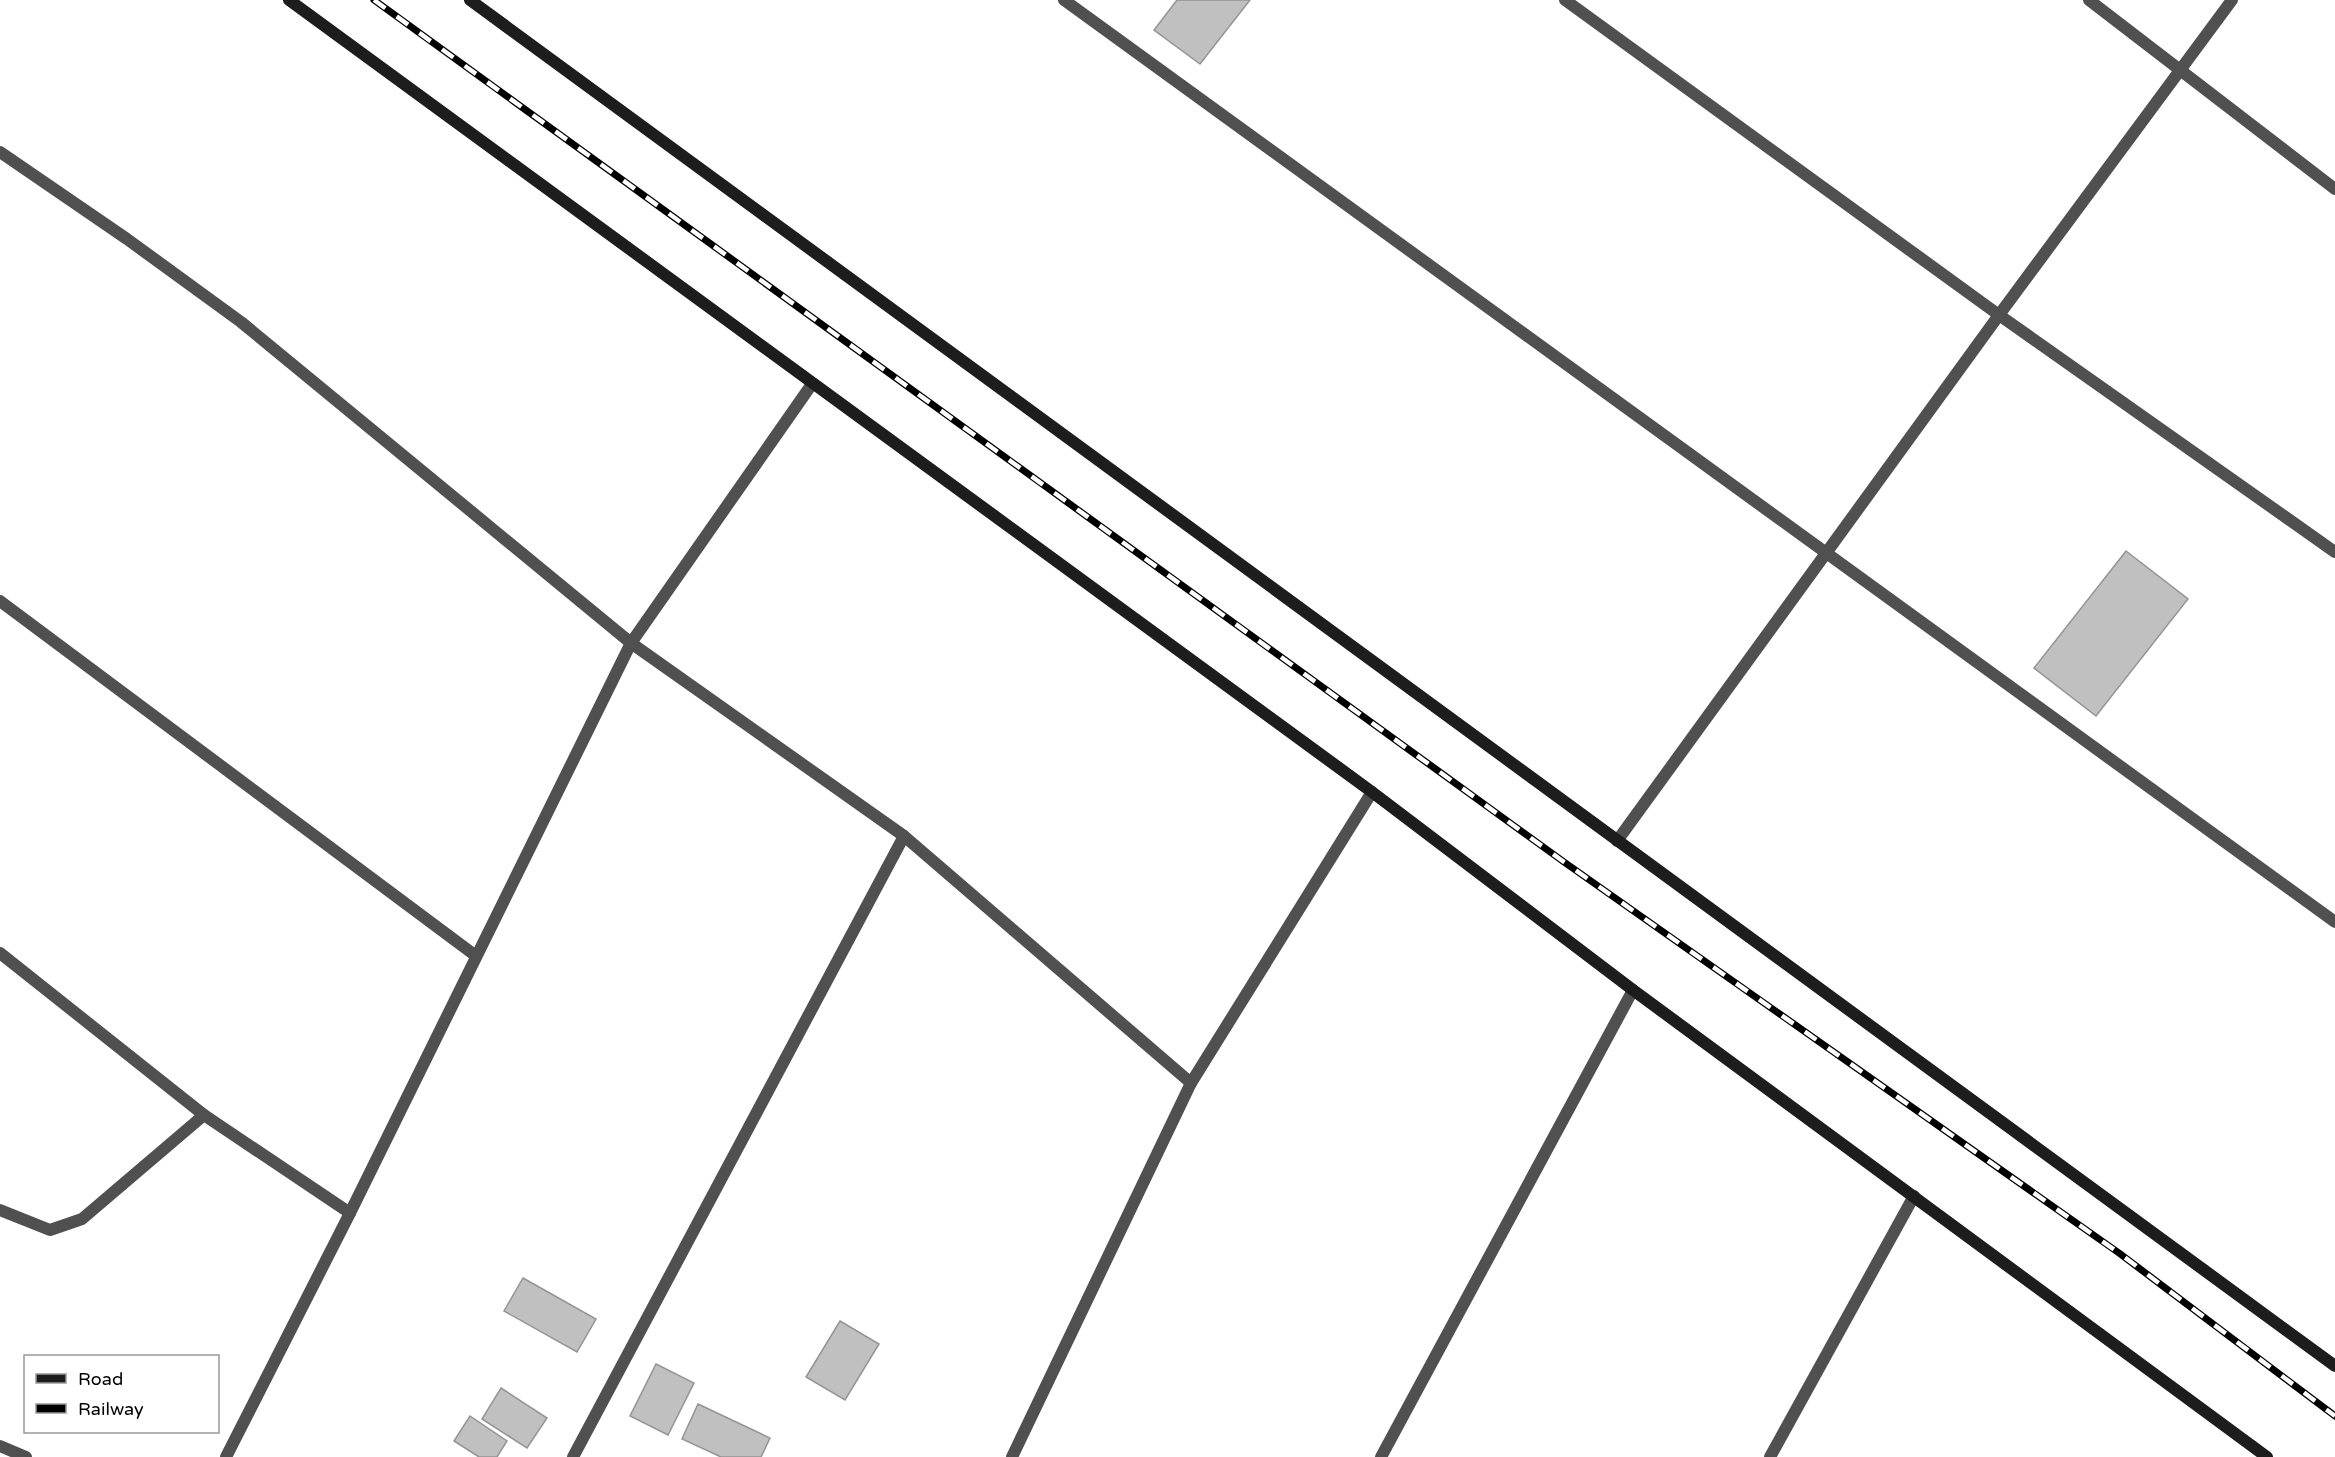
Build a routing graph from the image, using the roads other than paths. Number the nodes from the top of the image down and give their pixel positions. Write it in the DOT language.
graph roads {
  1 [pos="289,0"];
  2 [pos="470,0"];
  3 [pos="1064,0"];
  4 [pos="1564,0"];
  5 [pos="2089,0"];
  6 [pos="2232,0"];
  7 [pos="2181,70"];
  8 [pos="0,152"];
  9 [pos="2335,189"];
  10 [pos="1999,315"];
  11 [pos="812,384"];
  12 [pos="2335,552"];
  13 [pos="1827,554"];
  14 [pos="0,601"];
  15 [pos="631,643"];
  16 [pos="1372,792"];
  17 [pos="904,836"];
  18 [pos="1617,842"];
  19 [pos="2335,922"];
  20 [pos="0,953"];
  21 [pos="476,956"];
  22 [pos="1633,990"];
  23 [pos="1191,1083"];
  24 [pos="204,1115"];
  25 [pos="1914,1196"];
  26 [pos="0,1210"];
  27 [pos="350,1213"];
  28 [pos="2335,1366"];
  29 [pos="0,1446"];
  30 [pos="26,1457"];
  31 [pos="226,1457"];
  32 [pos="573,1457"];
  33 [pos="1012,1457"];
  34 [pos="1381,1457"];
  35 [pos="1770,1457"];
  36 [pos="2267,1457"];
  1 -- 11 [label="main road"];
  2 -- 18 [label="main road"];
  3 -- 13 [label="street"];
  4 -- 10 [label="street"];
  5 -- 7 [label="street"];
  6 -- 7 [label="street"];
  7 -- 9 [label="street"];
  7 -- 10 [label="street"];
  8 -- 15 [label="street"];
  10 -- 12 [label="street"];
  10 -- 13 [label="street"];
  11 -- 15 [label="street"];
  11 -- 16 [label="main road"];
  13 -- 18 [label="street"];
  13 -- 19 [label="street"];
  14 -- 21 [label="street"];
  15 -- 17 [label="street"];
  15 -- 21 [label="street"];
  16 -- 22 [label="main road"];
  16 -- 23 [label="street"];
  17 -- 23 [label="street"];
  17 -- 32 [label="street"];
  18 -- 28 [label="main road"];
  20 -- 24 [label="street"];
  21 -- 27 [label="street"];
  22 -- 25 [label="main road"];
  22 -- 34 [label="street"];
  23 -- 33 [label="street"];
  24 -- 26 [label="street"];
  24 -- 27 [label="street"];
  25 -- 35 [label="street"];
  25 -- 36 [label="main road"];
  27 -- 31 [label="street"];
  29 -- 30 [label="street"];
}
